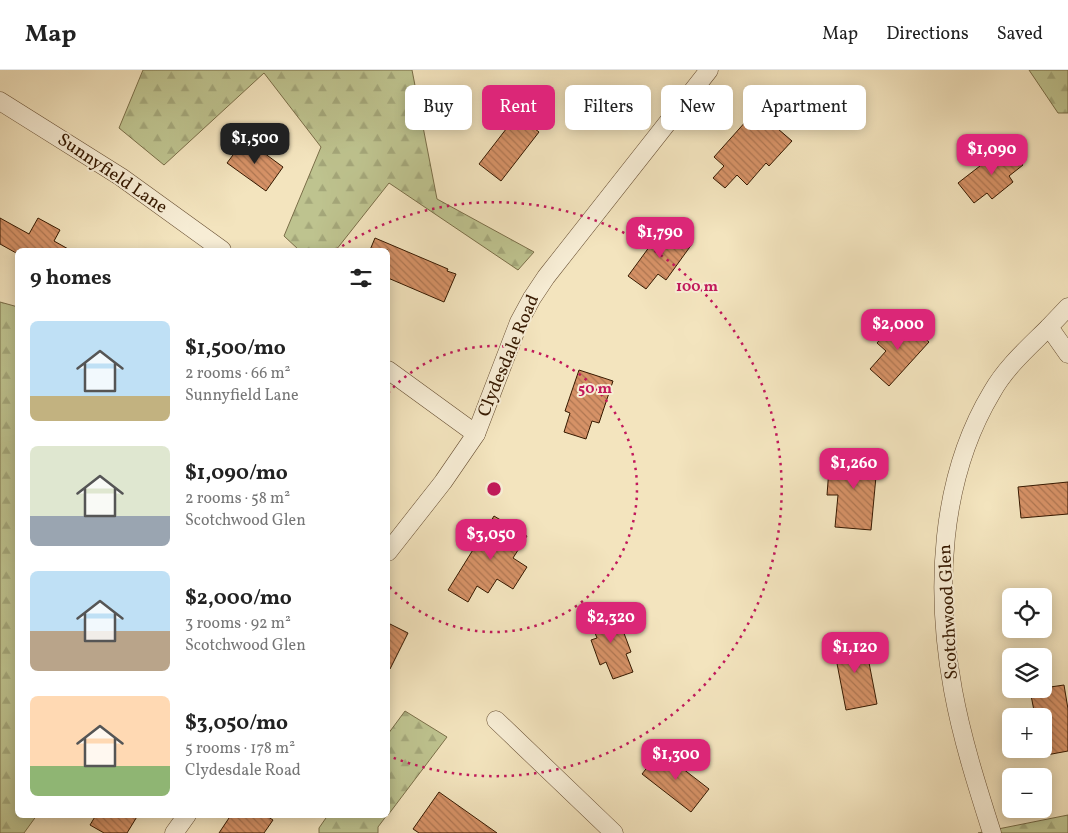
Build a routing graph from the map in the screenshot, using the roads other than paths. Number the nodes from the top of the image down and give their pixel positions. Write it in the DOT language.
graph roads {
  1 [pos="709,70"];
  2 [pos="0,101"];
  3 [pos="219,248"];
  4 [pos="1068,307"];
  5 [pos="1049,327"];
  6 [pos="1068,354"];
  7 [pos="390,371"];
  8 [pos="476,434"];
  9 [pos="390,549"];
  10 [pos="496,720"];
  11 [pos="185,818"];
  12 [pos="174,833"];
  13 [pos="614,833"];
  14 [pos="992,833"];
  1 -- 8 [label="street, Clydesdale Road"];
  2 -- 3 [label="street, Sunnyfield Lane"];
  4 -- 5 [label="street, Scotchwood Glen"];
  5 -- 6 [label="street"];
  5 -- 14 [label="street, Scotchwood Glen"];
  7 -- 8 [label="street"];
  8 -- 9 [label="street, Clydesdale Road"];
  10 -- 13 [label="street"];
  11 -- 12 [label="street"];
}
